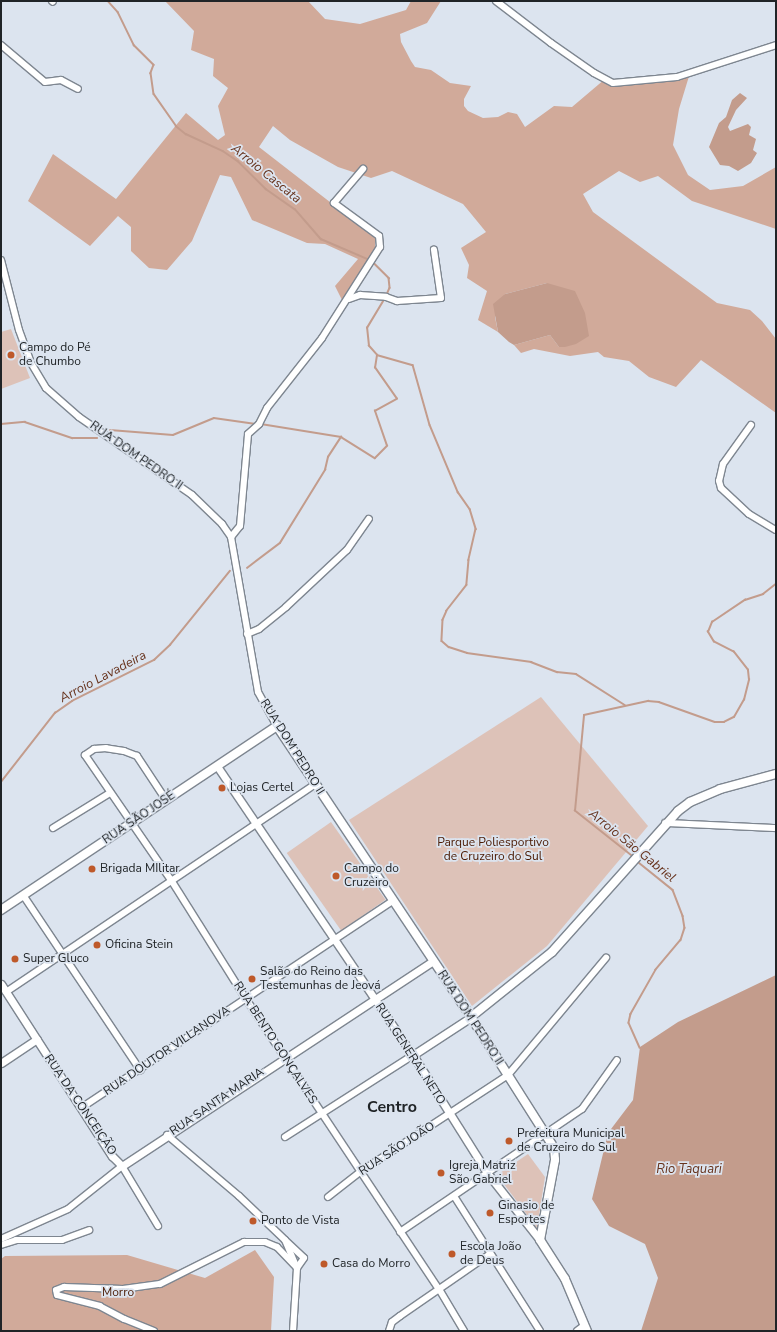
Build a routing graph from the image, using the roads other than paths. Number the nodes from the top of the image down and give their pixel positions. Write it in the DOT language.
graph roads {
  1 [pos="496,1"];
  2 [pos="1,45"];
  3 [pos="776,45"];
  4 [pos="78,89"];
  5 [pos="363,169"];
  6 [pos="434,250"];
  7 [pos="1,260"];
  8 [pos="347,299"];
  9 [pos="751,425"];
  10 [pos="369,519"];
  11 [pos="776,530"];
  12 [pos="230,537"];
  13 [pos="247,634"];
  14 [pos="277,726"];
  15 [pos="217,766"];
  16 [pos="776,774"];
  17 [pos="315,784"];
  18 [pos="110,793"];
  19 [pos="166,800"];
  20 [pos="665,823"];
  21 [pos="132,824"];
  22 [pos="255,824"];
  23 [pos="53,828"];
  24 [pos="776,828"];
  25 [pos="171,880"];
  26 [pos="23,895"];
  27 [pos="392,901"];
  28 [pos="1,910"];
  29 [pos="336,939"];
  30 [pos="62,954"];
  31 [pos="606,958"];
  32 [pos="433,961"];
  33 [pos="1,984"];
  34 [pos="6,992"];
  35 [pos="374,998"];
  36 [pos="246,999"];
  37 [pos="471,1017"];
  38 [pos="37,1040"];
  39 [pos="413,1055"];
  40 [pos="285,1057"];
  41 [pos="617,1060"];
  42 [pos="1,1063"];
  43 [pos="140,1070"];
  44 [pos="508,1075"];
  45 [pos="81,1108"];
  46 [pos="321,1113"];
  47 [pos="449,1115"];
  48 [pos="546,1133"];
  49 [pos="167,1135"];
  50 [pos="285,1137"];
  51 [pos="122,1166"];
  52 [pos="360,1172"];
  53 [pos="488,1174"];
  54 [pos="454,1196"];
  55 [pos="328,1197"];
  56 [pos="158,1226"];
  57 [pos="88,1230"];
  58 [pos="400,1232"];
  59 [pos="1,1239"];
  60 [pos="540,1240"];
  61 [pos="1,1245"];
  62 [pos="490,1254"];
  63 [pos="297,1268"];
  64 [pos="439,1289"];
  65 [pos="586,1328"];
  66 [pos="154,1331"];
  67 [pos="293,1331"];
  68 [pos="389,1331"];
  69 [pos="464,1331"];
  70 [pos="540,1331"];
  71 [pos="576,1331"];
  1 -- 3 [label="street"];
  2 -- 4 [label="street"];
  5 -- 8 [label="street"];
  6 -- 8 [label="street"];
  7 -- 12 [label="street, RUA DOM PEDRO II"];
  8 -- 12 [label="street"];
  9 -- 11 [label="street"];
  10 -- 13 [label="street"];
  12 -- 13 [label="street, RUA DOM PEDRO II"];
  13 -- 14 [label="street, RUA DOM PEDRO II"];
  14 -- 15 [label="main road, RUA SÃO JOSÉ"];
  14 -- 17 [label="main road, RUA DOM PEDRO II"];
  15 -- 19 [label="main road, RUA SÃO JOSÉ"];
  15 -- 22 [label="street, RUA GENERAL NETO"];
  16 -- 20 [label="main road"];
  17 -- 22 [label="street"];
  17 -- 27 [label="main road, RUA DOM PEDRO II"];
  18 -- 19 [label="street, RUA BENTO GONÇALVES"];
  18 -- 21 [label="street, RUA BENTO GONÇALVES"];
  18 -- 23 [label="street"];
  19 -- 21 [label="main road, RUA SÃO JOSÉ"];
  20 -- 24 [label="street"];
  20 -- 37 [label="main road"];
  21 -- 25 [label="street, RUA BENTO GONÇALVES"];
  21 -- 26 [label="main road, RUA SÃO JOSÉ"];
  22 -- 25 [label="street"];
  22 -- 29 [label="street, RUA GENERAL NETO"];
  25 -- 30 [label="street"];
  25 -- 36 [label="street, RUA BENTO GONÇALVES"];
  26 -- 28 [label="main road, RUA SÃO JOSÉ"];
  26 -- 30 [label="street"];
  27 -- 29 [label="street, RUA DOUTOR VILLANOVA"];
  27 -- 32 [label="main road, RUA DOM PEDRO II"];
  29 -- 35 [label="street, RUA GENERAL NETO"];
  29 -- 36 [label="street, RUA DOUTOR VILLANOVA"];
  30 -- 34 [label="street"];
  30 -- 43 [label="street"];
  31 -- 44 [label="street, RUA SÃO JOÃO"];
  32 -- 35 [label="street, RUA SANTA MARIA"];
  32 -- 37 [label="main road, RUA DOM PEDRO II"];
  33 -- 34 [label="street, RUA DA CONCEIÇÃO"];
  34 -- 38 [label="street, RUA DA CONCEIÇÃO"];
  35 -- 39 [label="street, RUA GENERAL NETO"];
  35 -- 40 [label="street, RUA SANTA MARIA"];
  36 -- 40 [label="street, RUA BENTO GONÇALVES"];
  36 -- 43 [label="street, RUA DOUTOR VILLANOVA"];
  37 -- 39 [label="street"];
  37 -- 44 [label="main road, RUA DOM PEDRO II"];
  38 -- 42 [label="street"];
  38 -- 45 [label="street, RUA DA CONCEIÇÃO"];
  39 -- 46 [label="street"];
  39 -- 47 [label="street, RUA GENERAL NETO"];
  40 -- 46 [label="street, RUA BENTO GONÇALVES"];
  40 -- 49 [label="street, RUA SANTA MARIA"];
  41 -- 48 [label="street"];
  43 -- 45 [label="street, RUA DOUTOR VILLANOVA"];
  44 -- 47 [label="street, RUA SÃO JOÃO"];
  44 -- 48 [label="main road, RUA DOM PEDRO II"];
  45 -- 51 [label="street, RUA DA CONCEIÇÃO"];
  46 -- 50 [label="street"];
  46 -- 52 [label="street, RUA BENTO GONÇALVES"];
  47 -- 52 [label="street, RUA SÃO JOÃO"];
  47 -- 53 [label="street, RUA GENERAL NETO"];
  48 -- 53 [label="street"];
  48 -- 60 [label="main road, RUA DOM PEDRO II"];
  49 -- 51 [label="street, RUA SANTA MARIA"];
  49 -- 63 [label="street"];
  51 -- 56 [label="street, RUA DA CONCEIÇÃO"];
  51 -- 59 [label="street, RUA SANTA MARIA"];
  52 -- 55 [label="street, RUA SÃO JOÃO"];
  52 -- 58 [label="street, RUA BENTO GONÇALVES"];
  53 -- 54 [label="street"];
  53 -- 60 [label="street, RUA GENERAL NETO"];
  54 -- 58 [label="street"];
  54 -- 62 [label="street"];
  57 -- 61 [label="street"];
  58 -- 64 [label="street, RUA BENTO GONÇALVES"];
  60 -- 65 [label="main road"];
  62 -- 64 [label="street"];
  62 -- 70 [label="street"];
  63 -- 66 [label="street"];
  63 -- 67 [label="street"];
  64 -- 68 [label="street"];
  64 -- 69 [label="street, RUA BENTO GONÇALVES"];
  65 -- 71 [label="street"];
}
